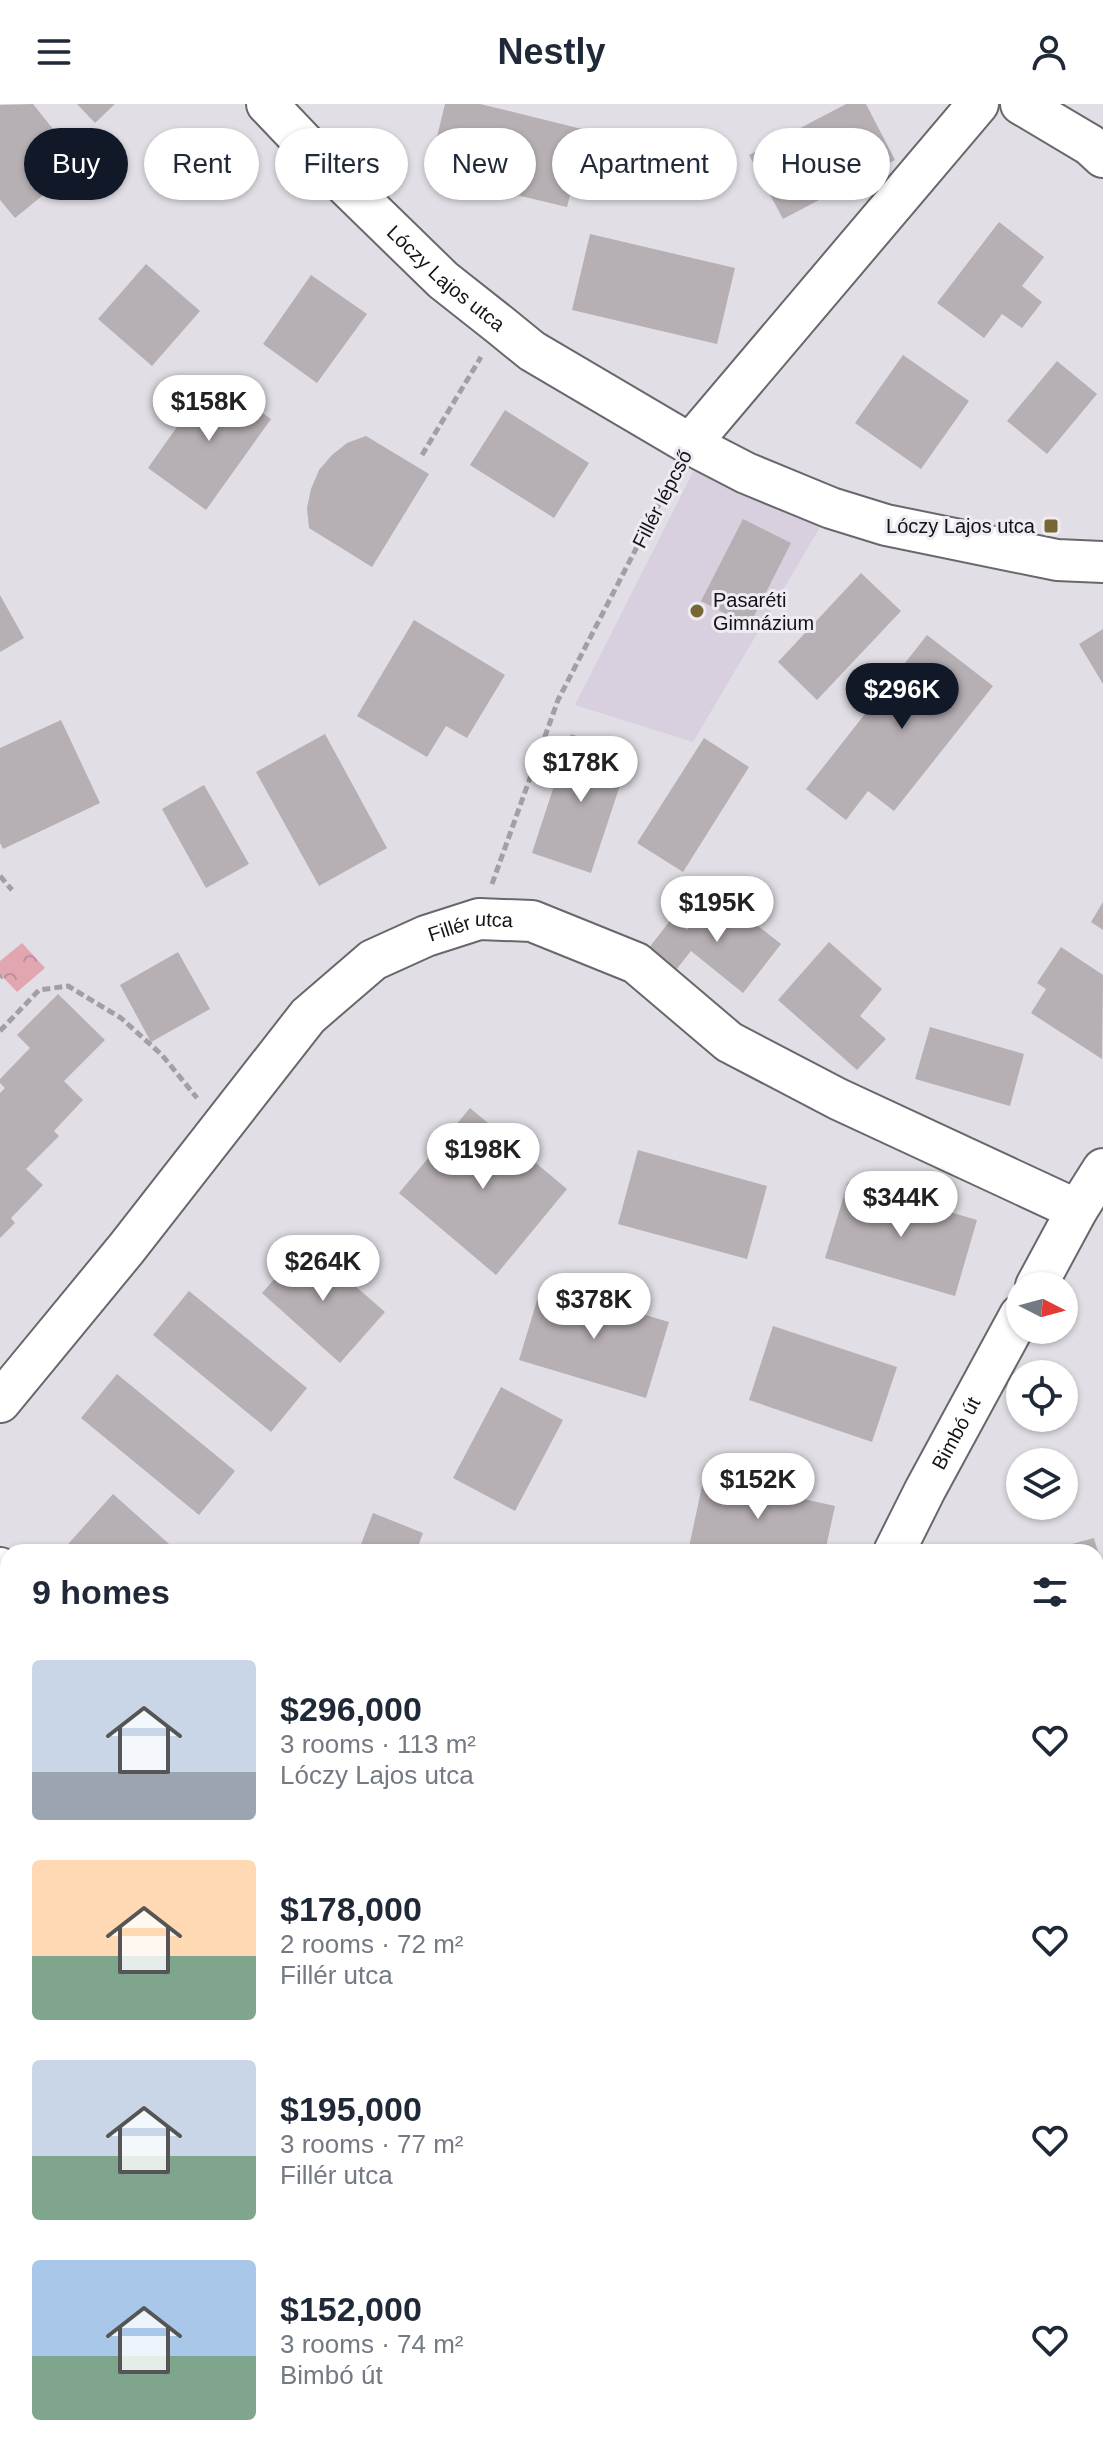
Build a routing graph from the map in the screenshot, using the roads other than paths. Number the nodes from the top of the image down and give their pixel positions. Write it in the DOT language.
graph roads {
  1 [pos="267,104"];
  2 [pos="978,104"];
  3 [pos="1021,104"];
  4 [pos="1103,157"];
  5 [pos="690,444"];
  6 [pos="1103,562"];
  7 [pos="1103,1169"];
  8 [pos="1077,1210"];
  9 [pos="1044,1272"];
  10 [pos="1006,1341"];
  11 [pos="0,1402"];
  12 [pos="898,1544"];
  1 -- 5 [label="street, Lóczy Lajos utca"];
  2 -- 5 [label="street, Fillér lépcső"];
  3 -- 4 [label="street"];
  5 -- 6 [label="street, Lóczy Lajos utca"];
  7 -- 8 [label="street"];
  8 -- 9 [label="street"];
  8 -- 11 [label="street, Fillér utca"];
  10 -- 12 [label="street, Bimbó út"];
}
